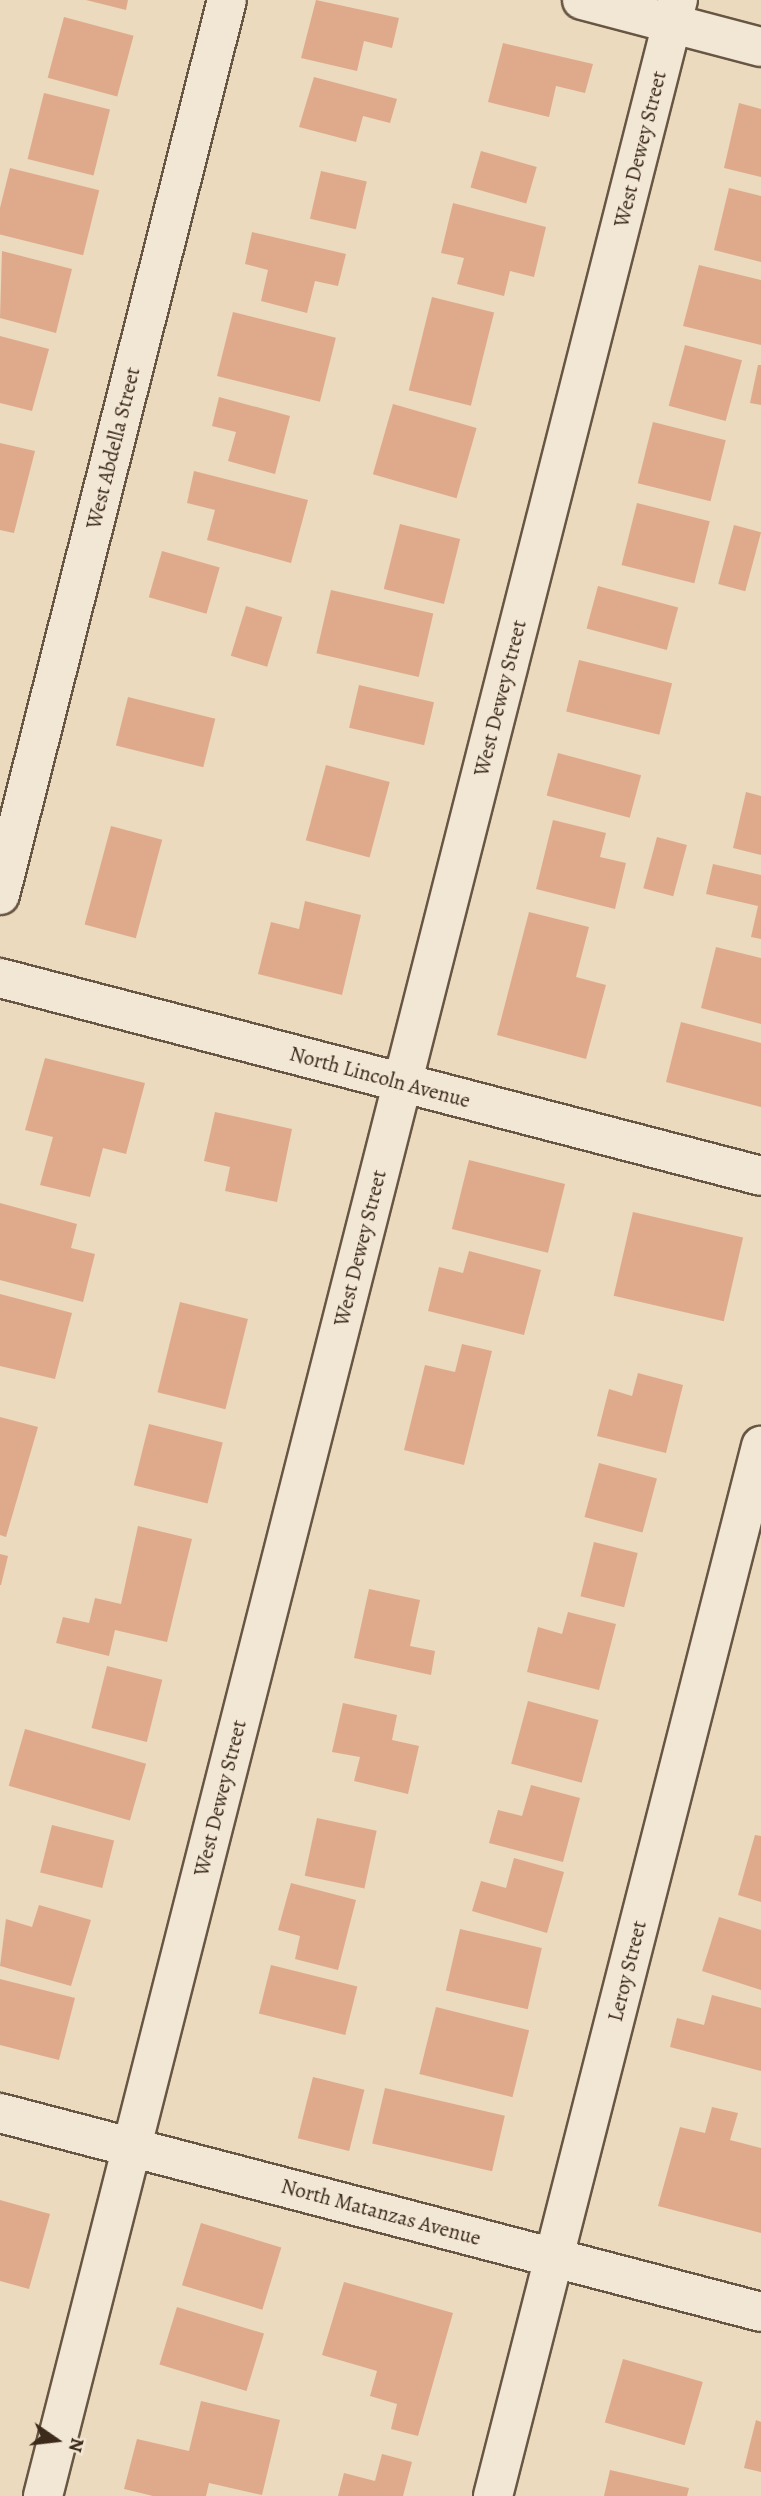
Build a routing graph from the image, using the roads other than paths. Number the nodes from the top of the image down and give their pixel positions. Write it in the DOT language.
graph roads {
  1 [pos="227,0"];
  2 [pos="582,0"];
  3 [pos="675,12"];
  4 [pos="761,47"];
  5 [pos="0,895"];
  6 [pos="0,978"];
  7 [pos="402,1083"];
  8 [pos="761,1176"];
  9 [pos="761,1446"];
  10 [pos="0,2113"];
  11 [pos="131,2148"];
  12 [pos="554,2257"];
  13 [pos="761,2312"];
  14 [pos="43,2496"];
  15 [pos="493,2496"];
  1 -- 5 [label="street, West Abdella Street"];
  2 -- 3 [label="street"];
  3 -- 4 [label="street"];
  3 -- 7 [label="street, West Dewey Street"];
  6 -- 7 [label="street, North Lincoln Avenue"];
  7 -- 8 [label="street, North Lincoln Avenue"];
  7 -- 11 [label="street, West Dewey Street"];
  9 -- 12 [label="street, Leroy Street"];
  10 -- 11 [label="street, North Matanzas Avenue"];
  11 -- 12 [label="street, North Matanzas Avenue"];
  11 -- 14 [label="street, West Dewey Street"];
  12 -- 13 [label="street, North Matanzas Avenue"];
  12 -- 15 [label="street, Leroy Street"];
}
